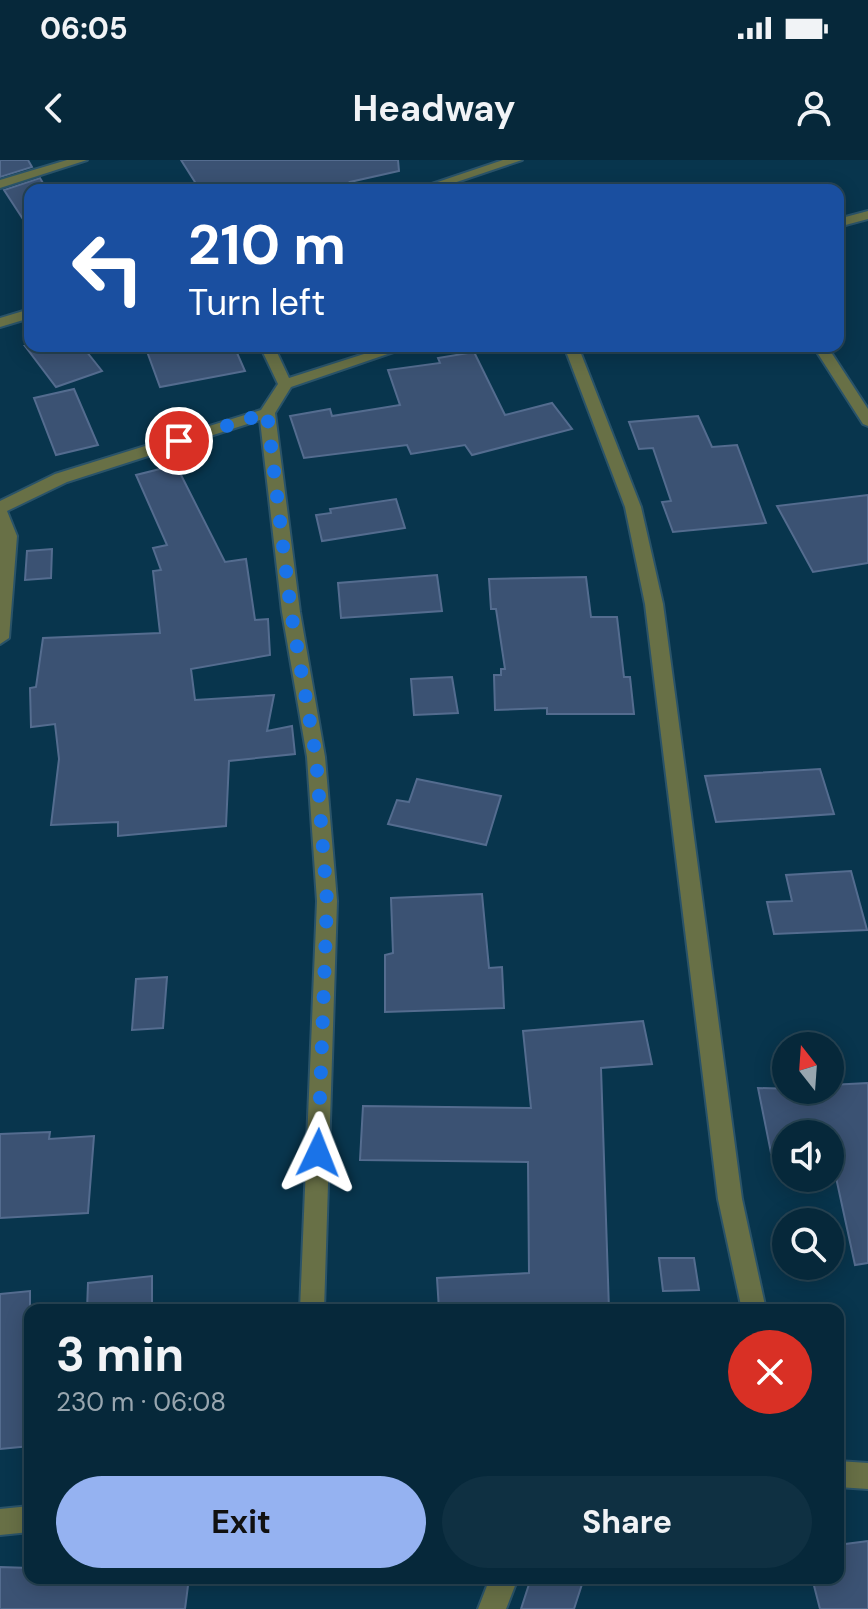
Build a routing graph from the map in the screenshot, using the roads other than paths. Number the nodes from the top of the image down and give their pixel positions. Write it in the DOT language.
graph roads {
  1 [pos="81,160"];
  2 [pos="516,160"];
  3 [pos="0,184"];
  4 [pos="439,184"];
  5 [pos="868,215"];
  6 [pos="844,221"];
  7 [pos="24,315"];
  8 [pos="0,323"];
  9 [pos="270,352"];
  10 [pos="385,352"];
  11 [pos="573,352"];
  12 [pos="824,352"];
  13 [pos="285,384"];
  14 [pos="267,413"];
  15 [pos="868,421"];
  16 [pos="0,510"];
  17 [pos="0,638"];
  18 [pos="312,1304"];
  19 [pos="753,1304"];
  20 [pos="844,1474"];
  21 [pos="868,1476"];
  22 [pos="24,1520"];
  23 [pos="0,1522"];
  24 [pos="502,1584"];
  25 [pos="492,1609"];
  1 -- 3 [label="street"];
  2 -- 4 [label="street"];
  5 -- 6 [label="street"];
  7 -- 8 [label="street"];
  9 -- 13 [label="street"];
  10 -- 13 [label="street"];
  11 -- 19 [label="street"];
  12 -- 15 [label="street"];
  13 -- 14 [label="street"];
  14 -- 16 [label="street"];
  14 -- 18 [label="street"];
  16 -- 17 [label="street"];
  20 -- 21 [label="street"];
  22 -- 23 [label="street"];
  24 -- 25 [label="street"];
}
